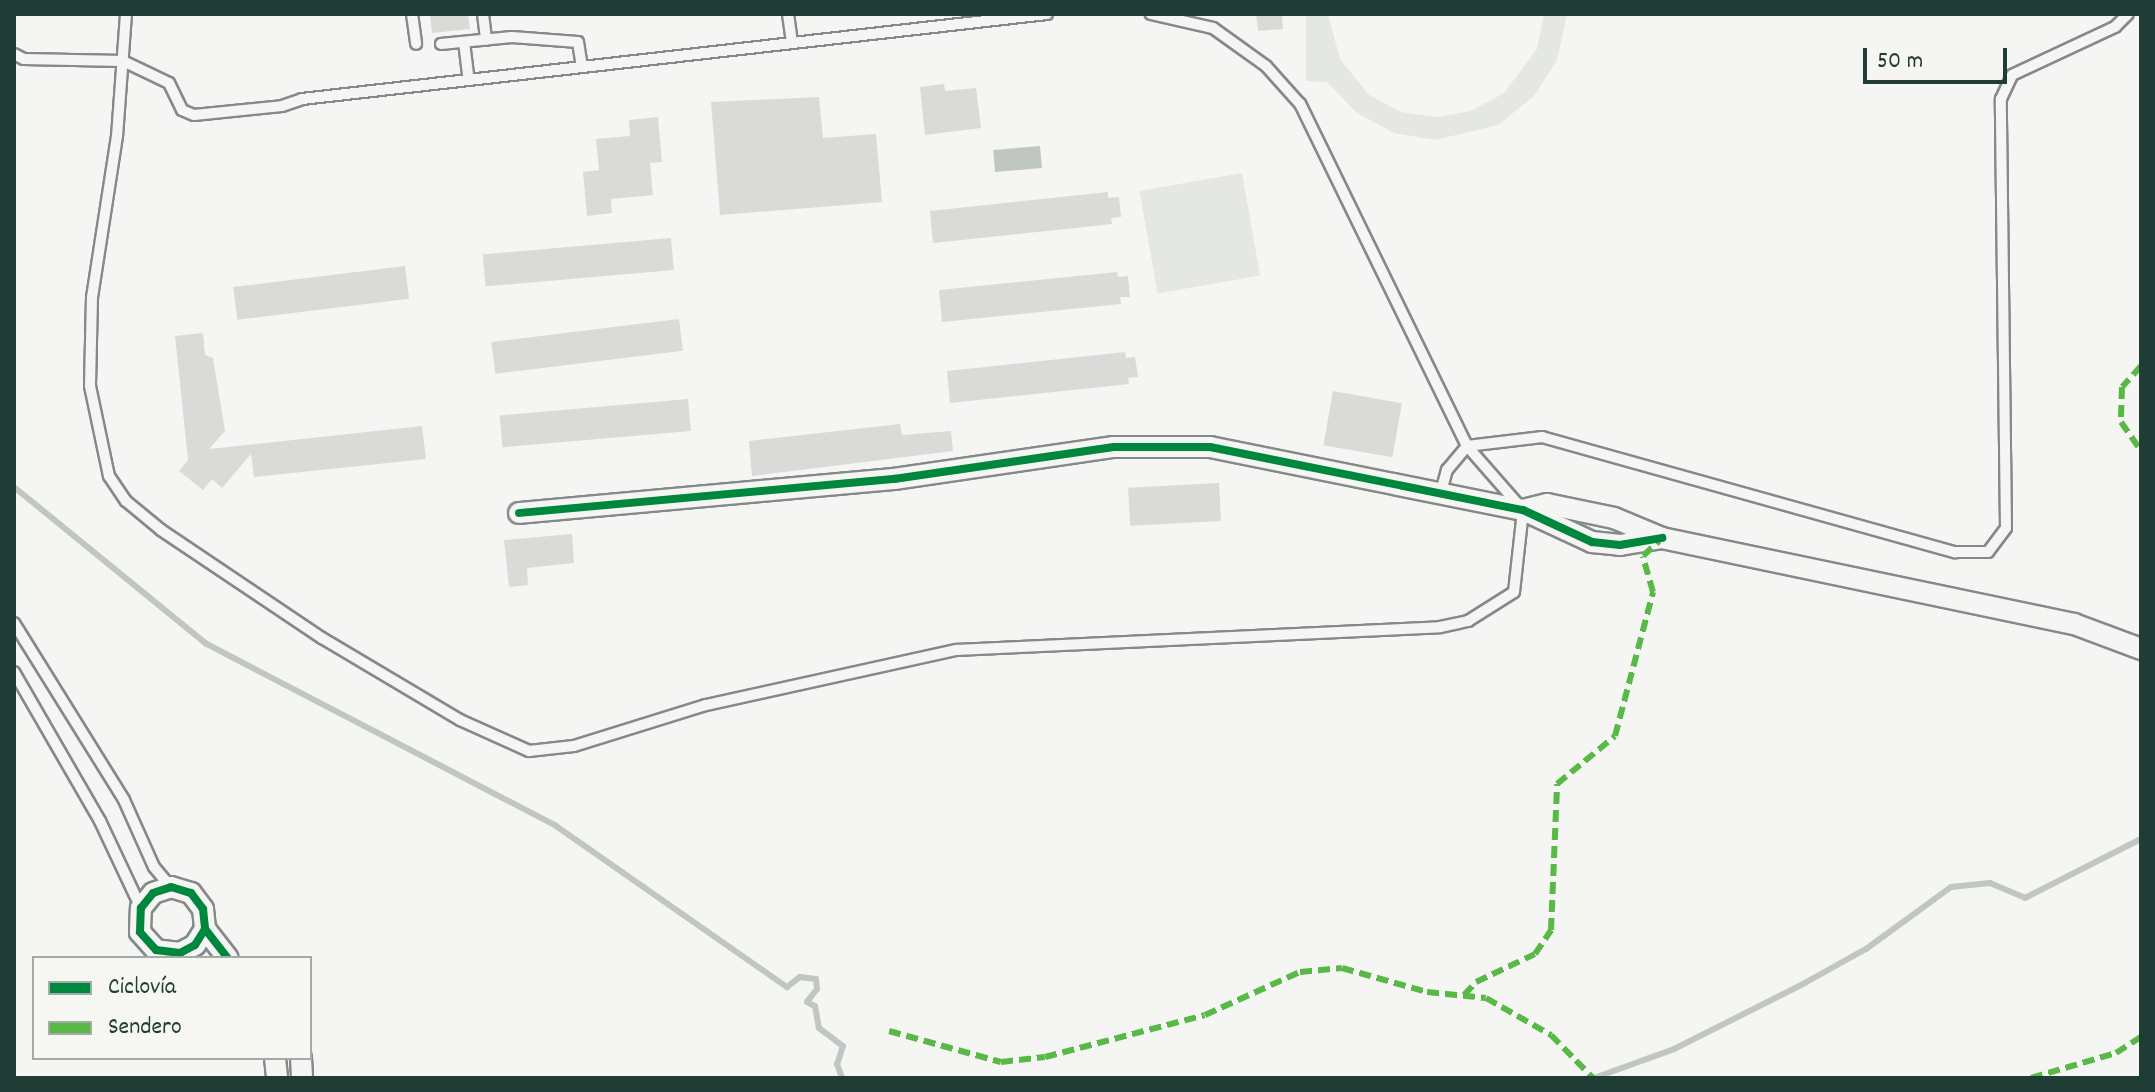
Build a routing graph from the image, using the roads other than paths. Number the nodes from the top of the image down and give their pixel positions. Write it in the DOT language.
graph roads {
  1 [pos="126,14"];
  2 [pos="412,14"];
  3 [pos="483,14"];
  4 [pos="788,14"];
  5 [pos="1047,14"];
  6 [pos="1151,14"];
  7 [pos="2128,14"];
  8 [pos="486,40"];
  9 [pos="464,42"];
  10 [pos="792,43"];
  11 [pos="416,44"];
  12 [pos="441,44"];
  13 [pos="14,54"];
  14 [pos="123,61"];
  15 [pos="582,67"];
  16 [pos="469,80"];
  17 [pos="1467,446"];
  18 [pos="1441,492"];
  19 [pos="1523,510"];
  20 [pos="519,513"];
  21 [pos="1662,538"];
  22 [pos="14,623"];
  23 [pos="2141,649"];
  24 [pos="14,672"];
  25 [pos="171,887"];
  26 [pos="141,908"];
  27 [pos="205,929"];
  28 [pos="183,956"];
  29 [pos="226,956"];
  1 -- 14 [label="lane"];
  2 -- 11 [label="lane"];
  3 -- 8 [label="lane"];
  4 -- 10 [label="lane"];
  5 -- 10 [label="lane"];
  6 -- 17 [label="lane"];
  7 -- 17 [label="lane"];
  8 -- 9 [label="lane"];
  8 -- 15 [label="lane"];
  9 -- 12 [label="lane"];
  9 -- 16 [label="lane"];
  10 -- 15 [label="lane"];
  13 -- 14 [label="lane"];
  14 -- 16 [label="lane"];
  14 -- 19 [label="lane"];
  15 -- 16 [label="lane"];
  17 -- 18 [label="lane"];
  17 -- 19 [label="lane"];
  18 -- 19 [label="street"];
  18 -- 20 [label="street"];
  19 -- 21 [label="street"];
  19 -- 21 [label="street"];
  21 -- 23 [label="street"];
  22 -- 25 [label="lane"];
  24 -- 26 [label="lane"];
  25 -- 26 [label="street"];
  25 -- 27 [label="street"];
  26 -- 28 [label="street"];
  27 -- 28 [label="street"];
  27 -- 29 [label="street"];
}
